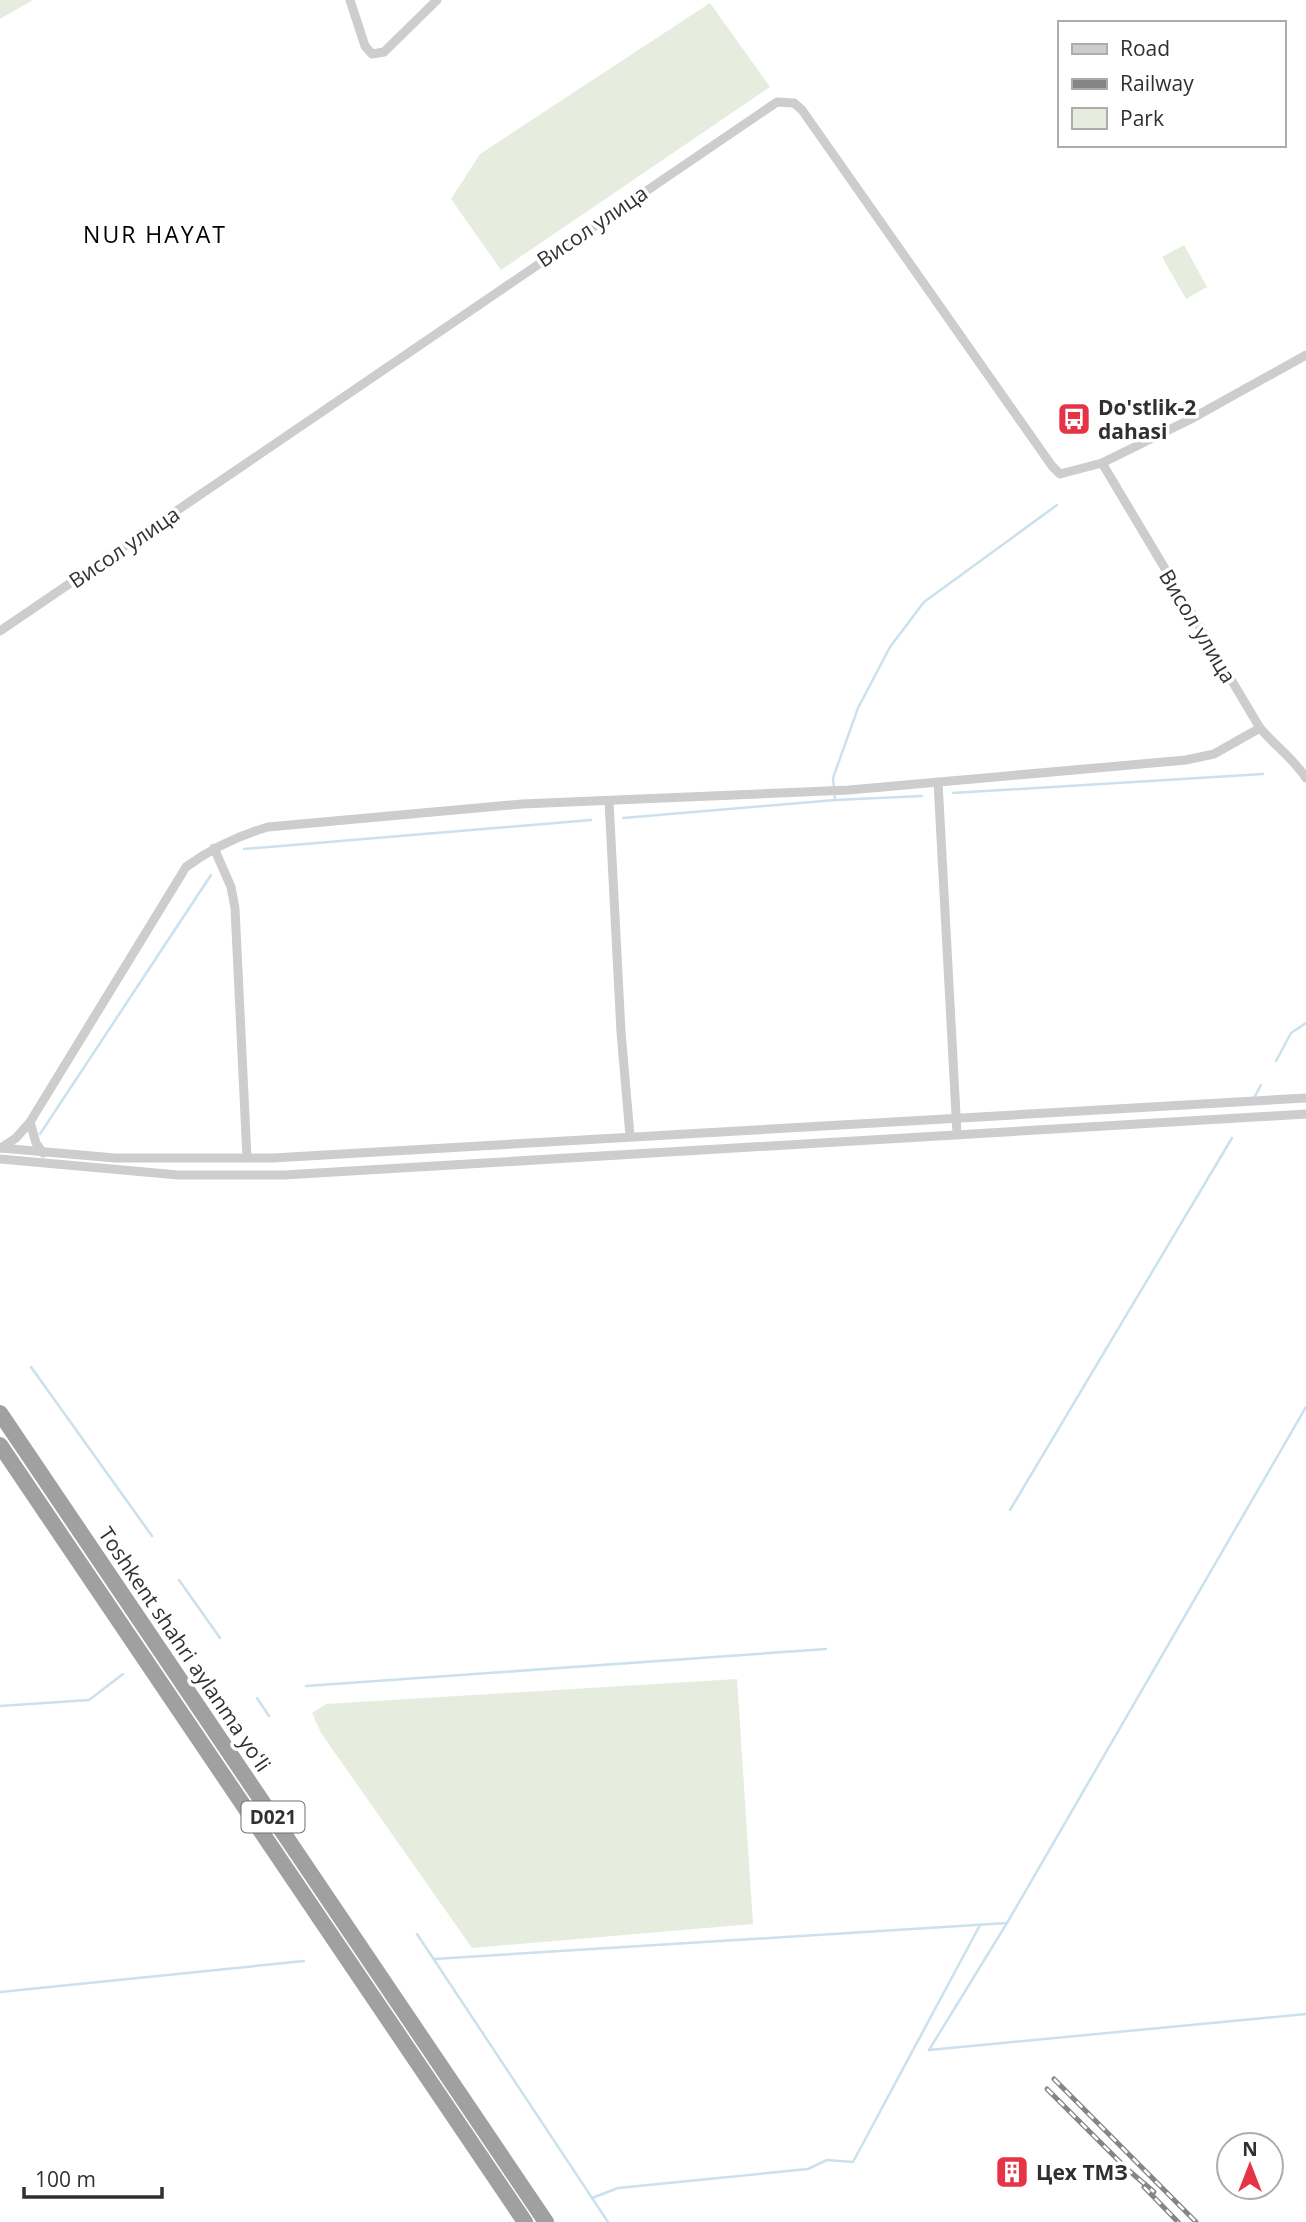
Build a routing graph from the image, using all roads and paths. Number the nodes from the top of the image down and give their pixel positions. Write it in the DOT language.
graph roads {
  1 [pos="350,0"];
  2 [pos="437,0"];
  3 [pos="1306,355"];
  4 [pos="1102,463"];
  5 [pos="0,631"];
  6 [pos="1260,728"];
  7 [pos="1306,778"];
  8 [pos="939,782"];
  9 [pos="609,801"];
  10 [pos="214,848"];
  11 [pos="1306,1098"];
  12 [pos="1306,1114"];
  13 [pos="957,1118"];
  14 [pos="30,1122"];
  15 [pos="957,1133"];
  16 [pos="630,1136"];
  17 [pos="492,1146"];
  18 [pos="0,1148"];
  19 [pos="43,1153"];
  20 [pos="247,1158"];
  21 [pos="0,1159"];
  22 [pos="493,1162"];
  23 [pos="0,1413"];
  24 [pos="0,1445"];
  25 [pos="44,1478"];
  26 [pos="29,1489"];
  27 [pos="525,2222"];
  28 [pos="546,2222"];
  1 -- 2 [label="street"];
  3 -- 4 [label="street"];
  4 -- 5 [label="street, Висол улица"];
  4 -- 6 [label="street, Висол улица"];
  6 -- 7 [label="street, Висол улица"];
  6 -- 8 [label="street"];
  8 -- 9 [label="street"];
  8 -- 13 [label="street"];
  9 -- 10 [label="street"];
  9 -- 16 [label="street"];
  10 -- 14 [label="street"];
  10 -- 20 [label="street"];
  11 -- 13 [label="street"];
  12 -- 15 [label="street"];
  13 -- 15 [label="street"];
  13 -- 16 [label="street"];
  14 -- 18 [label="street"];
  14 -- 19 [label="street"];
  15 -- 22 [label="street"];
  16 -- 17 [label="street"];
  17 -- 20 [label="street"];
  17 -- 22 [label="street"];
  18 -- 19 [label="street"];
  19 -- 20 [label="street"];
  21 -- 22 [label="street"];
  23 -- 25 [label="highway, Toshkent shahri aylanma yoʻli / D021"];
  24 -- 26 [label="highway, Toshkent shahri aylanma yoʻli / D021"];
  25 -- 26 [label="highway"];
  25 -- 28 [label="highway, Toshkent shahri aylanma yoʻli / D021"];
  26 -- 27 [label="highway, Toshkent shahri aylanma yoʻli / D021"];
}
